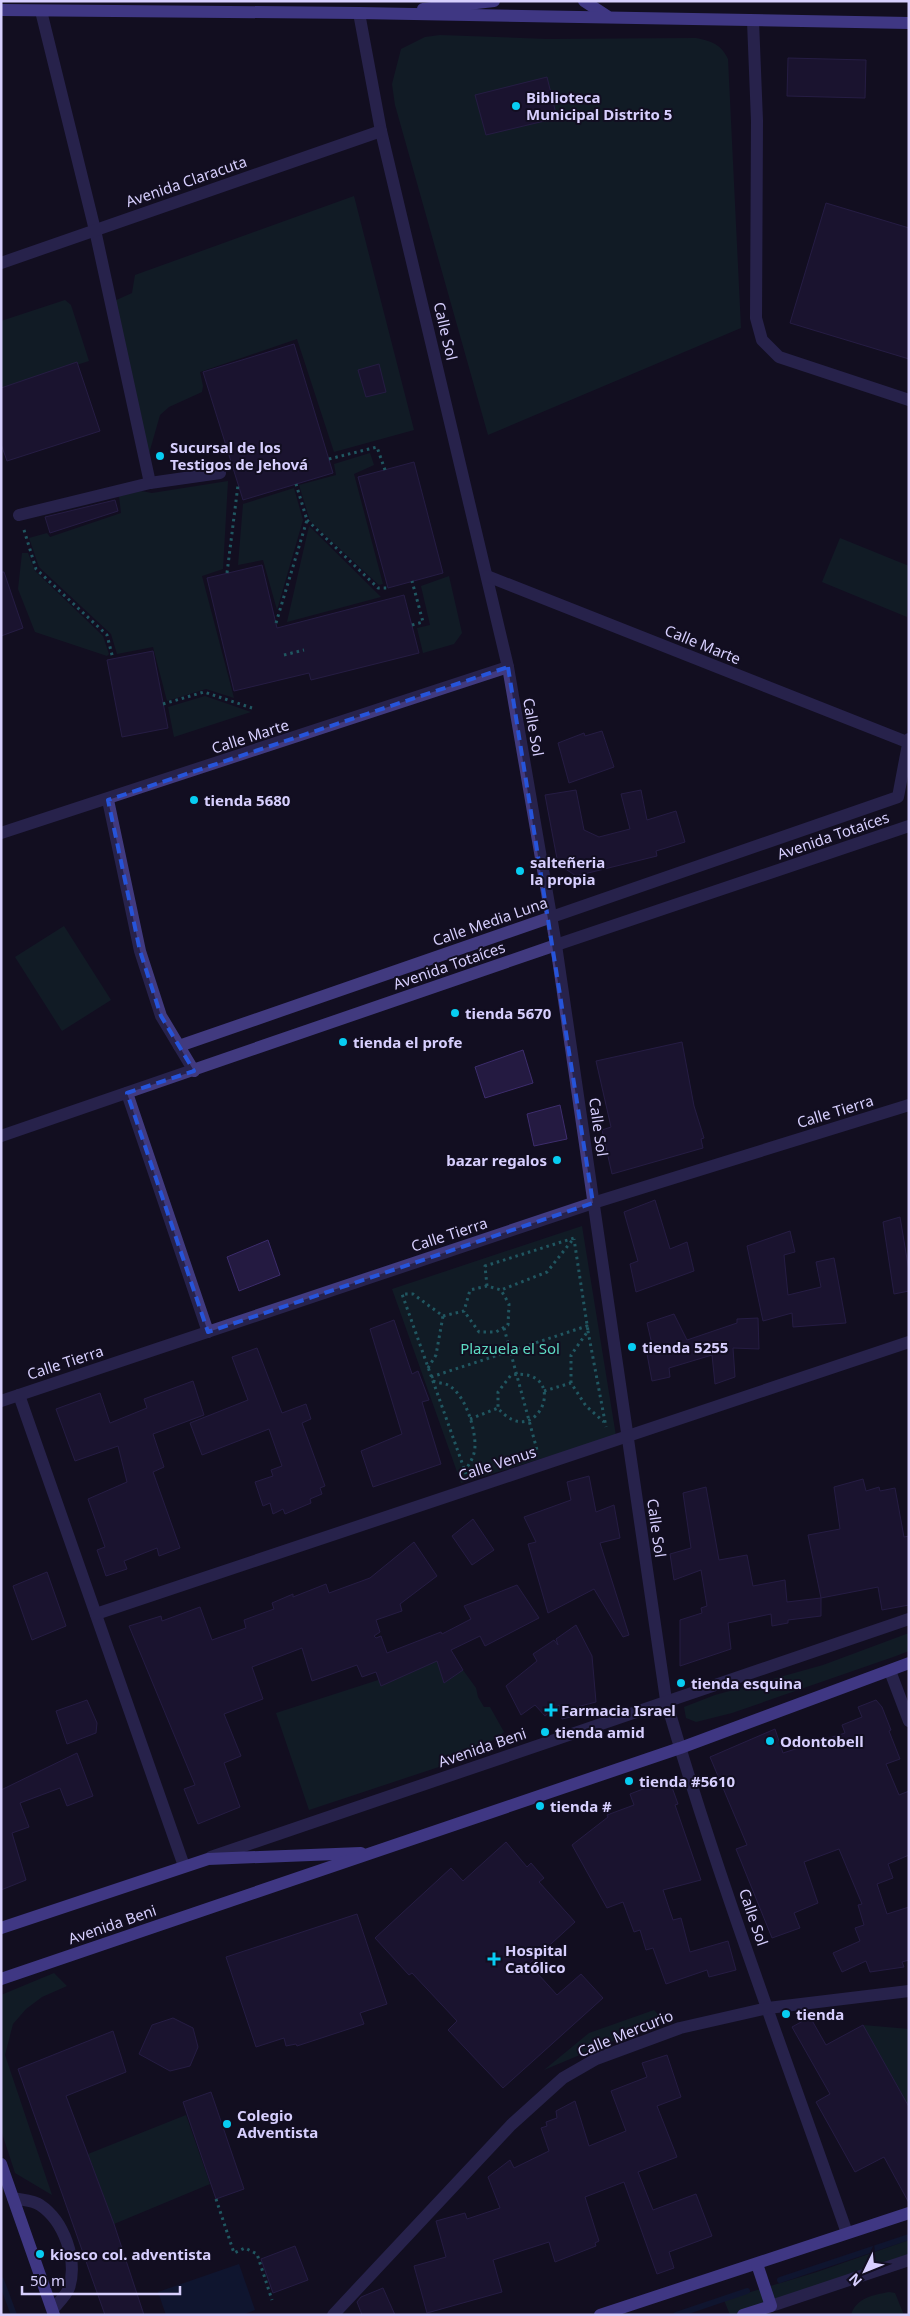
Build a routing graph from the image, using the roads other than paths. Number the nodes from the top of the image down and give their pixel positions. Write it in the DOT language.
graph roads {
  1 [pos="494,1"];
  2 [pos="584,1"];
  3 [pos="1,10"];
  4 [pos="41,11"];
  5 [pos="359,13"];
  6 [pos="404,15"];
  7 [pos="610,17"];
  8 [pos="753,21"];
  9 [pos="909,23"];
  10 [pos="381,131"];
  11 [pos="95,230"];
  12 [pos="1,263"];
  13 [pos="909,400"];
  14 [pos="220,474"];
  15 [pos="150,483"];
  16 [pos="19,515"];
  17 [pos="487,576"];
  18 [pos="508,668"];
  19 [pos="908,741"];
  20 [pos="903,795"];
  21 [pos="108,800"];
  22 [pos="909,826"];
  23 [pos="3,829"];
  24 [pos="550,918"];
  25 [pos="556,945"];
  26 [pos="179,1046"];
  27 [pos="194,1072"];
  28 [pos="127,1093"];
  29 [pos="909,1105"];
  30 [pos="1,1136"];
  31 [pos="594,1203"];
  32 [pos="208,1332"];
  33 [pos="909,1342"];
  34 [pos="19,1395"];
  35 [pos="1,1401"];
  36 [pos="628,1436"];
  37 [pos="96,1614"];
  38 [pos="909,1618"];
  39 [pos="909,1663"];
  40 [pos="890,1671"];
  41 [pos="666,1700"];
  42 [pos="909,1721"];
  43 [pos="680,1748"];
  44 [pos="376,1852"];
  45 [pos="208,1859"];
  46 [pos="184,1866"];
  47 [pos="1,1928"];
  48 [pos="1,1979"];
  49 [pos="909,1991"];
  50 [pos="768,2008"];
  51 [pos="1,2164"];
  52 [pos="13,2198"];
  53 [pos="909,2213"];
  54 [pos="847,2233"];
  55 [pos="909,2260"];
  56 [pos="757,2264"];
  57 [pos="771,2306"];
  58 [pos="53,2312"];
  59 [pos="333,2315"];
  60 [pos="600,2315"];
  61 [pos="743,2315"];
  1 -- 6 [label="street"];
  2 -- 7 [label="street"];
  3 -- 4 [label="street"];
  4 -- 5 [label="street"];
  4 -- 11 [label="street"];
  5 -- 6 [label="street"];
  5 -- 10 [label="street, Calle Sol"];
  6 -- 7 [label="street"];
  7 -- 8 [label="street"];
  8 -- 9 [label="street"];
  8 -- 13 [label="street"];
  10 -- 11 [label="street, Avenida Claracuta"];
  10 -- 17 [label="street, Calle Sol"];
  11 -- 12 [label="street, Avenida Claracuta"];
  11 -- 15 [label="street"];
  14 -- 15 [label="street"];
  15 -- 16 [label="street"];
  17 -- 18 [label="street, Calle Sol"];
  17 -- 19 [label="street, Calle Marte"];
  18 -- 21 [label="street, Calle Marte"];
  18 -- 24 [label="street, Calle Sol"];
  19 -- 20 [label="street, Calle Media Luna"];
  20 -- 24 [label="street, Calle Media Luna"];
  21 -- 23 [label="street, Calle Marte"];
  21 -- 26 [label="street"];
  22 -- 25 [label="street, Avenida Totaíces"];
  24 -- 25 [label="street, Calle Sol"];
  24 -- 26 [label="street, Calle Media Luna"];
  25 -- 27 [label="street, Avenida Totaíces"];
  25 -- 31 [label="street, Calle Sol"];
  26 -- 27 [label="street"];
  27 -- 28 [label="street, Avenida Totaíces"];
  28 -- 30 [label="street, Avenida Totaíces"];
  28 -- 32 [label="street"];
  29 -- 31 [label="street, Calle Tierra"];
  31 -- 32 [label="street, Calle Tierra"];
  31 -- 36 [label="street, Calle Sol"];
  32 -- 34 [label="street, Calle Tierra"];
  33 -- 36 [label="street, Calle Venus"];
  34 -- 35 [label="street, Calle Tierra"];
  34 -- 37 [label="street"];
  36 -- 37 [label="street, Calle Venus"];
  36 -- 41 [label="street, Calle Sol"];
  37 -- 46 [label="street"];
  38 -- 41 [label="street, Avenida Beni"];
  39 -- 40 [label="street, Avenida Beni"];
  40 -- 42 [label="street"];
  40 -- 43 [label="street, Avenida Beni"];
  41 -- 43 [label="street, Calle Sol"];
  41 -- 45 [label="street, Avenida Beni"];
  43 -- 44 [label="street, Avenida Beni"];
  43 -- 50 [label="street, Calle Sol"];
  44 -- 45 [label="street, Avenida Beni"];
  44 -- 48 [label="street, Avenida Beni"];
  45 -- 46 [label="street, Avenida Beni"];
  46 -- 47 [label="street, Avenida Beni"];
  49 -- 50 [label="street, Calle Mercurio"];
  50 -- 54 [label="street, Calle Sol"];
  50 -- 59 [label="street, Calle Mercurio"];
  51 -- 52 [label="street"];
  52 -- 58 [label="street"];
  52 -- 58 [label="street"];
  53 -- 54 [label="street"];
  54 -- 56 [label="street"];
  55 -- 57 [label="street"];
  56 -- 57 [label="street"];
  56 -- 60 [label="street"];
  57 -- 61 [label="street"];
}
